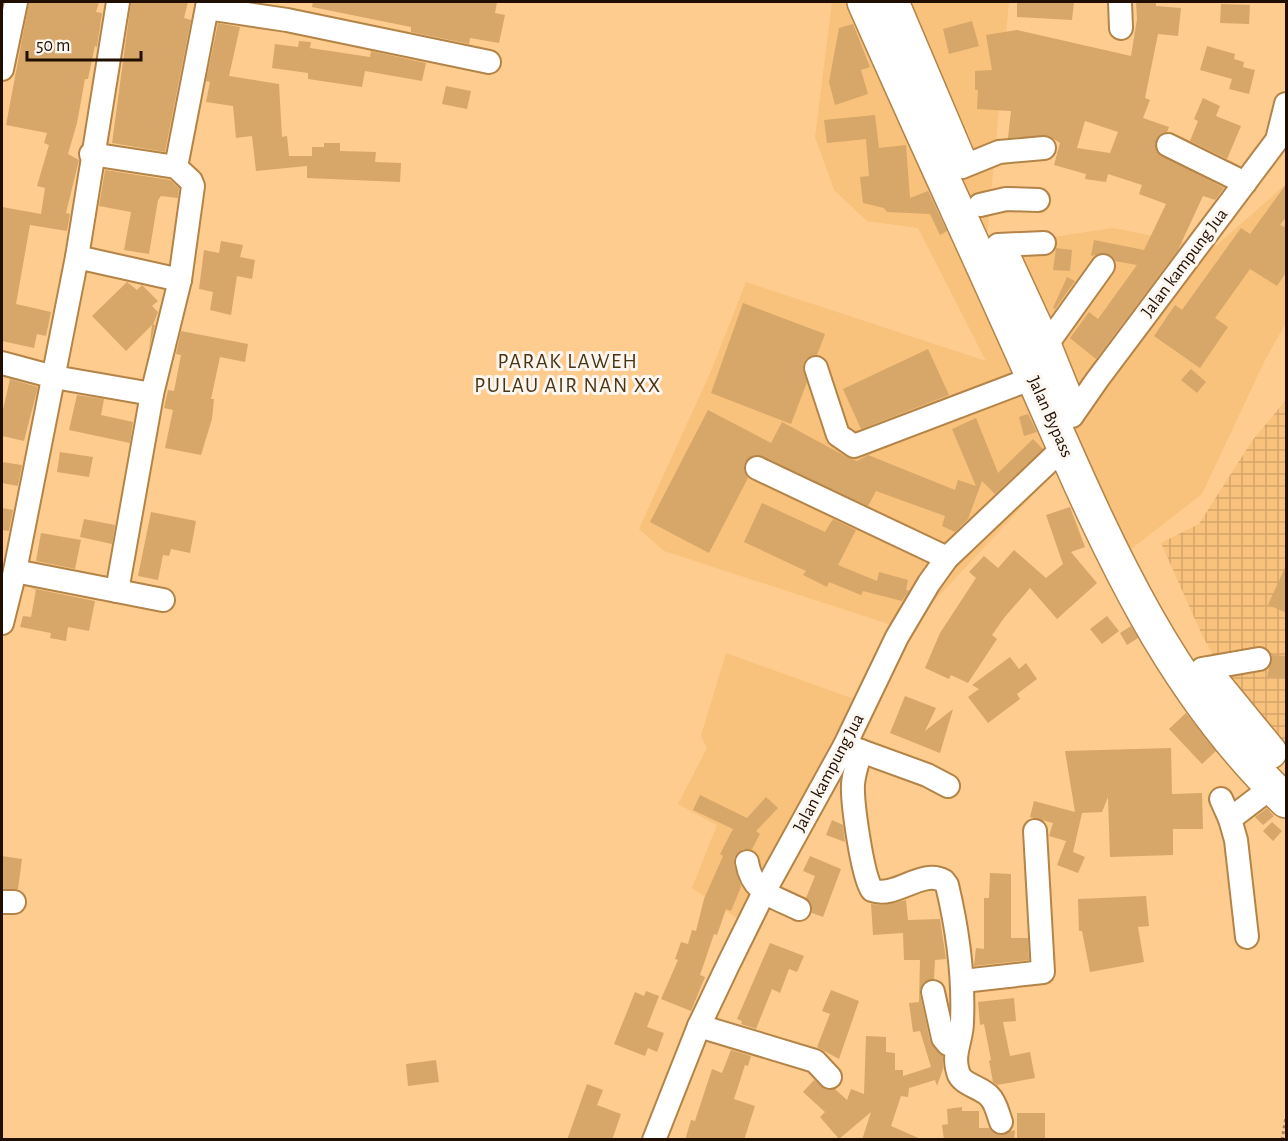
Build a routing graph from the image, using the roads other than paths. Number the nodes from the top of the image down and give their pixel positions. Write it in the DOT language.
graph roads {
  1 [pos="16,2"];
  2 [pos="118,2"];
  3 [pos="1120,2"];
  4 [pos="208,5"];
  5 [pos="880,7"];
  6 [pos="1121,28"];
  7 [pos="489,62"];
  8 [pos="2,69"];
  9 [pos="1287,104"];
  10 [pos="1282,145"];
  11 [pos="1168,146"];
  12 [pos="1044,148"];
  13 [pos="91,154"];
  14 [pos="176,167"];
  15 [pos="962,167"];
  16 [pos="1245,183"];
  17 [pos="1038,200"];
  18 [pos="980,205"];
  19 [pos="1044,243"];
  20 [pos="998,245"];
  21 [pos="77,257"];
  22 [pos="1103,266"];
  23 [pos="180,280"];
  24 [pos="1045,347"];
  25 [pos="2,363"];
  26 [pos="816,368"];
  27 [pos="54,377"];
  28 [pos="1033,378"];
  29 [pos="152,394"];
  30 [pos="1072,416"];
  31 [pos="1064,447"];
  32 [pos="757,468"];
  33 [pos="947,558"];
  34 [pos="15,571"];
  35 [pos="117,591"];
  36 [pos="163,600"];
  37 [pos="2,623"];
  38 [pos="1259,659"];
  39 [pos="1202,669"];
  40 [pos="853,748"];
  41 [pos="1282,773"];
  42 [pos="948,786"];
  43 [pos="1035,831"];
  44 [pos="747,862"];
  45 [pos="765,892"];
  46 [pos="798,909"];
  47 [pos="1247,937"];
  48 [pos="963,981"];
  49 [pos="933,992"];
  50 [pos="699,1026"];
  51 [pos="957,1047"];
  52 [pos="830,1077"];
  53 [pos="1000,1122"];
  54 [pos="654,1140"];
  1 -- 8 [label="street"];
  2 -- 13 [label="street"];
  3 -- 6 [label="street"];
  4 -- 7 [label="street"];
  4 -- 14 [label="street"];
  5 -- 15 [label="highway, Jalan Bypass"];
  5 -- 28 [label="highway, Jalan Bypass"];
  9 -- 10 [label="street, Jalan kampung Jua"];
  10 -- 16 [label="street, Jalan kampung Jua"];
  11 -- 16 [label="street"];
  12 -- 15 [label="street"];
  13 -- 14 [label="street"];
  13 -- 21 [label="street"];
  14 -- 23 [label="street"];
  15 -- 18 [label="highway, Jalan Bypass"];
  16 -- 30 [label="street, Jalan kampung Jua"];
  17 -- 18 [label="street"];
  18 -- 20 [label="highway, Jalan Bypass"];
  19 -- 20 [label="street"];
  20 -- 24 [label="highway, Jalan Bypass"];
  21 -- 23 [label="street"];
  21 -- 27 [label="street"];
  22 -- 24 [label="street"];
  23 -- 29 [label="street"];
  24 -- 30 [label="highway, Jalan Bypass"];
  25 -- 27 [label="street"];
  26 -- 28 [label="street"];
  27 -- 29 [label="street"];
  27 -- 34 [label="street"];
  28 -- 31 [label="highway, Jalan Bypass"];
  29 -- 35 [label="street"];
  30 -- 39 [label="highway, Jalan Bypass"];
  31 -- 33 [label="street, Jalan kampung Jua"];
  31 -- 41 [label="highway, Jalan Bypass"];
  32 -- 33 [label="street"];
  33 -- 40 [label="street, Jalan kampung Jua"];
  34 -- 35 [label="street"];
  34 -- 37 [label="street"];
  35 -- 36 [label="street"];
  38 -- 39 [label="street"];
  39 -- 41 [label="highway, Jalan Bypass"];
  40 -- 42 [label="street"];
  40 -- 45 [label="street, Jalan kampung Jua"];
  40 -- 48 [label="street"];
  41 -- 47 [label="street"];
  43 -- 48 [label="street"];
  44 -- 45 [label="street"];
  45 -- 46 [label="street"];
  45 -- 50 [label="street, Jalan kampung Jua"];
  48 -- 51 [label="street"];
  49 -- 51 [label="street"];
  50 -- 52 [label="street"];
  50 -- 54 [label="street, Jalan kampung Jua"];
  51 -- 53 [label="street"];
}
